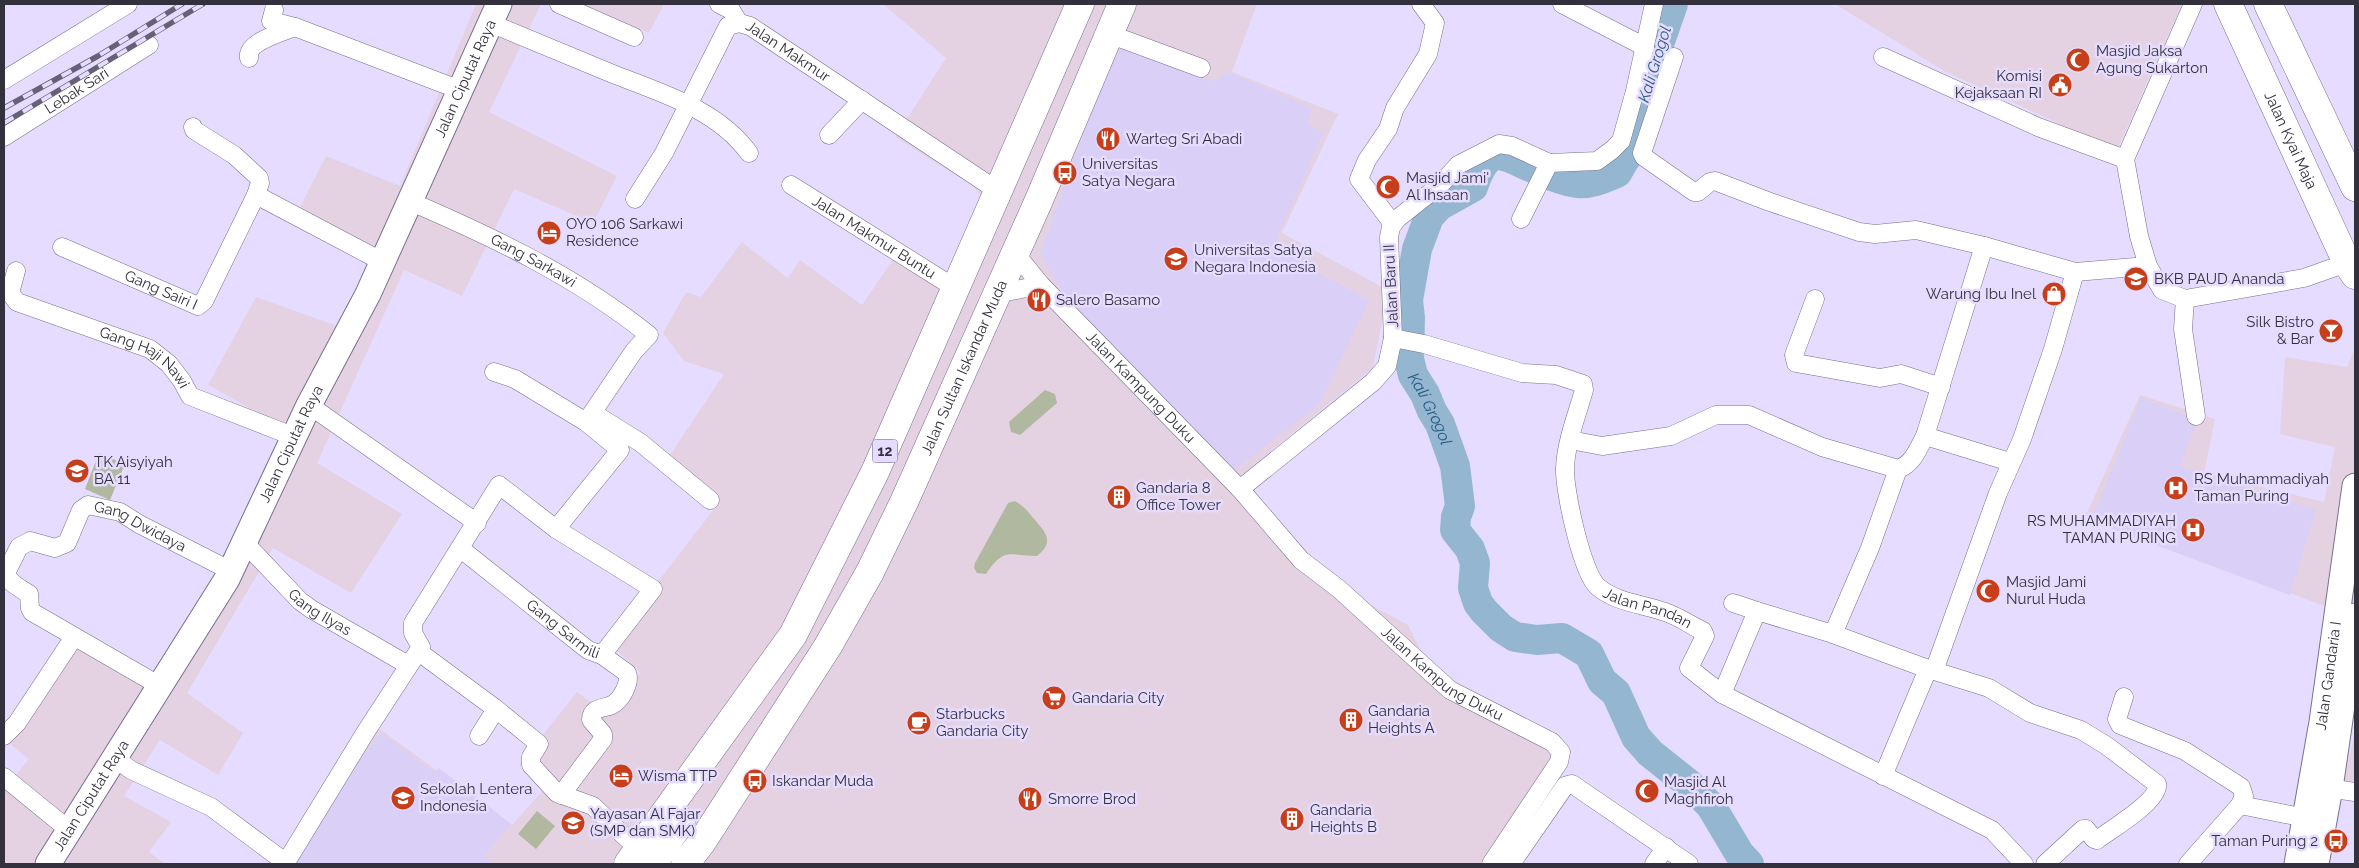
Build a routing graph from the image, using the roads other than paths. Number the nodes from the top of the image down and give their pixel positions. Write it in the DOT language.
graph roads {
  1 [pos="128,4"];
  2 [pos="559,4"];
  3 [pos="719,4"];
  4 [pos="1080,4"];
  5 [pos="1122,4"];
  6 [pos="1421,4"];
  7 [pos="1562,4"];
  8 [pos="1654,4"];
  9 [pos="2193,4"];
  10 [pos="2228,4"];
  11 [pos="2268,4"];
  12 [pos="274,10"];
  13 [pos="495,13"];
  14 [pos="739,23"];
  15 [pos="295,27"];
  16 [pos="1109,34"];
  17 [pos="634,37"];
  18 [pos="149,44"];
  19 [pos="1645,47"];
  20 [pos="1674,57"];
  21 [pos="1883,57"];
  22 [pos="249,58"];
  23 [pos="1201,68"];
  24 [pos="4,80"];
  25 [pos="460,90"];
  26 [pos="862,100"];
  27 [pos="689,105"];
  28 [pos="193,127"];
  29 [pos="829,136"];
  30 [pos="4,137"];
  31 [pos="749,153"];
  32 [pos="2125,159"];
  33 [pos="1544,174"];
  34 [pos="792,185"];
  35 [pos="2355,187"];
  36 [pos="998,191"];
  37 [pos="256,195"];
  38 [pos="636,199"];
  39 [pos="409,201"];
  40 [pos="1521,219"];
  41 [pos="1393,224"];
  42 [pos="1984,246"];
  43 [pos="62,247"];
  44 [pos="1015,253"];
  45 [pos="383,262"];
  46 [pos="2148,266"];
  47 [pos="2352,266"];
  48 [pos="16,271"];
  49 [pos="2075,272"];
  50 [pos="1042,285"];
  51 [pos="955,288"];
  52 [pos="996,294"];
  53 [pos="1815,299"];
  54 [pos="2185,299"];
  55 [pos="1397,338"];
  56 [pos="494,372"];
  57 [pos="1941,387"];
  58 [pos="310,405"];
  59 [pos="2196,416"];
  60 [pos="589,418"];
  61 [pos="295,436"];
  62 [pos="1926,436"];
  63 [pos="1570,440"];
  64 [pos="2010,462"];
  65 [pos="1898,469"];
  66 [pos="2355,486"];
  67 [pos="1240,489"];
  68 [pos="710,500"];
  69 [pos="477,523"];
  70 [pos="556,529"];
  71 [pos="244,542"];
  72 [pos="461,549"];
  73 [pos="230,571"];
  74 [pos="1733,603"];
  75 [pos="1757,611"];
  76 [pos="2350,632"];
  77 [pos="1833,634"];
  78 [pos="74,637"];
  79 [pos="602,655"];
  80 [pos="413,659"];
  81 [pos="1931,670"];
  82 [pos="160,686"];
  83 [pos="1722,694"];
  84 [pos="2124,697"];
  85 [pos="496,709"];
  86 [pos="782,718"];
  87 [pos="4,736"];
  88 [pos="480,736"];
  89 [pos="115,758"];
  90 [pos="1883,776"];
  91 [pos="4,777"];
  92 [pos="2321,787"];
  93 [pos="2355,792"];
  94 [pos="561,795"];
  95 [pos="2240,805"];
  96 [pos="2306,818"];
  97 [pos="69,830"];
  98 [pos="1666,847"];
  99 [pos="56,860"];
  100 [pos="644,861"];
  101 [pos="285,863"];
  102 [pos="685,864"];
  103 [pos="1491,864"];
  104 [pos="1511,864"];
  105 [pos="1654,864"];
  106 [pos="1690,864"];
  107 [pos="2024,864"];
  108 [pos="2045,864"];
  109 [pos="2188,864"];
  110 [pos="2297,864"];
  111 [pos="2316,864"];
  1 -- 24 [label="street"];
  2 -- 17 [label="street"];
  3 -- 14 [label="street"];
  4 -- 36 [label="main road, 12"];
  5 -- 16 [label="main road, Jalan Sultan Iskandar Muda / 12"];
  6 -- 41 [label="street"];
  7 -- 19 [label="street"];
  8 -- 19 [label="street, Jalan Baru II"];
  9 -- 32 [label="street"];
  10 -- 47 [label="main road, Jalan Kyai Maja"];
  11 -- 35 [label="main road"];
  12 -- 15 [label="street"];
  13 -- 25 [label="main road, Jalan Ciputat Raya"];
  13 -- 27 [label="street"];
  14 -- 26 [label="street, Jalan Makmur"];
  14 -- 27 [label="street, Jalan Makmur"];
  15 -- 22 [label="street"];
  15 -- 25 [label="street"];
  16 -- 23 [label="street"];
  16 -- 44 [label="main road, Jalan Sultan Iskandar Muda / 12"];
  18 -- 30 [label="street, Lebak Sari"];
  19 -- 33 [label="street, Jalan Baru II"];
  20 -- 42 [label="street"];
  21 -- 32 [label="street"];
  25 -- 39 [label="main road, Jalan Ciputat Raya"];
  26 -- 29 [label="street"];
  26 -- 36 [label="street, Jalan Makmur"];
  27 -- 31 [label="street"];
  27 -- 38 [label="street, Jalan Makmur"];
  28 -- 37 [label="street"];
  32 -- 46 [label="street"];
  33 -- 40 [label="street"];
  33 -- 41 [label="street, Jalan Baru II"];
  34 -- 51 [label="street, Jalan Makmur Buntu"];
  36 -- 51 [label="main road, 12"];
  37 -- 43 [label="street, Gang Sairi I"];
  37 -- 45 [label="street"];
  39 -- 45 [label="main road, Jalan Ciputat Raya"];
  39 -- 60 [label="street, Gang Sarkawi"];
  41 -- 55 [label="street, Jalan Baru II"];
  42 -- 49 [label="street"];
  42 -- 57 [label="street"];
  44 -- 50 [label="street, Jalan Kampung Duku"];
  44 -- 52 [label="main road, Jalan Sultan Iskandar Muda / 12"];
  45 -- 58 [label="main road, Jalan Ciputat Raya"];
  46 -- 49 [label="street"];
  46 -- 54 [label="street"];
  47 -- 54 [label="street"];
  48 -- 61 [label="street, Gang Haji Nawi"];
  49 -- 64 [label="street"];
  50 -- 52 [label="street"];
  50 -- 67 [label="street, Jalan Kampung Duku"];
  51 -- 100 [label="main road, 12"];
  52 -- 86 [label="main road, Jalan Sultan Iskandar Muda / 12"];
  53 -- 57 [label="street"];
  54 -- 59 [label="street"];
  55 -- 63 [label="street, Jalan Pandan"];
  55 -- 67 [label="street"];
  56 -- 60 [label="street"];
  57 -- 62 [label="street"];
  58 -- 61 [label="main road, Jalan Ciputat Raya"];
  58 -- 69 [label="street"];
  60 -- 68 [label="street"];
  60 -- 70 [label="street"];
  61 -- 71 [label="main road, Jalan Ciputat Raya"];
  62 -- 64 [label="street"];
  62 -- 65 [label="street"];
  63 -- 65 [label="street"];
  63 -- 83 [label="street, Jalan Pandan"];
  64 -- 81 [label="street"];
  65 -- 77 [label="street"];
  66 -- 76 [label="main road, Jalan Gandaria I"];
  67 -- 103 [label="street, Jalan Kampung Duku"];
  69 -- 70 [label="street"];
  69 -- 72 [label="street"];
  70 -- 79 [label="street, Gang Sarmili"];
  71 -- 73 [label="main road, Jalan Ciputat Raya"];
  71 -- 80 [label="street, Gang Ilyas"];
  72 -- 79 [label="street, Gang Sarmili"];
  72 -- 80 [label="street"];
  73 -- 78 [label="street, Gang Dwidaya"];
  73 -- 82 [label="main road, Jalan Ciputat Raya"];
  74 -- 75 [label="street"];
  75 -- 77 [label="street"];
  75 -- 83 [label="street"];
  76 -- 92 [label="main road, Jalan Gandaria I"];
  77 -- 81 [label="street"];
  78 -- 82 [label="street"];
  78 -- 87 [label="street"];
  79 -- 94 [label="street"];
  80 -- 85 [label="street, Gang Ilyas"];
  80 -- 101 [label="street"];
  81 -- 90 [label="street"];
  81 -- 108 [label="street"];
  82 -- 89 [label="main road, Jalan Ciputat Raya"];
  83 -- 90 [label="street, Jalan Pandan"];
  84 -- 95 [label="street"];
  85 -- 88 [label="street"];
  85 -- 94 [label="street, Gang Ilyas"];
  86 -- 100 [label="main road, Jalan Sultan Iskandar Muda / 12"];
  86 -- 102 [label="main road, Jalan Sultan Iskandar Muda / 12"];
  89 -- 97 [label="main road, Jalan Ciputat Raya"];
  89 -- 101 [label="street"];
  90 -- 107 [label="street, Jalan Pandan"];
  91 -- 97 [label="street"];
  92 -- 93 [label="street"];
  92 -- 96 [label="main road, Jalan Gandaria I"];
  92 -- 111 [label="main road, Jalan Gandaria I"];
  94 -- 100 [label="street"];
  95 -- 96 [label="street"];
  95 -- 109 [label="street"];
  96 -- 110 [label="main road, Jalan Gandaria I"];
  97 -- 99 [label="main road, Jalan Ciputat Raya"];
  98 -- 104 [label="street"];
  98 -- 105 [label="street"];
  98 -- 106 [label="street"];
}
